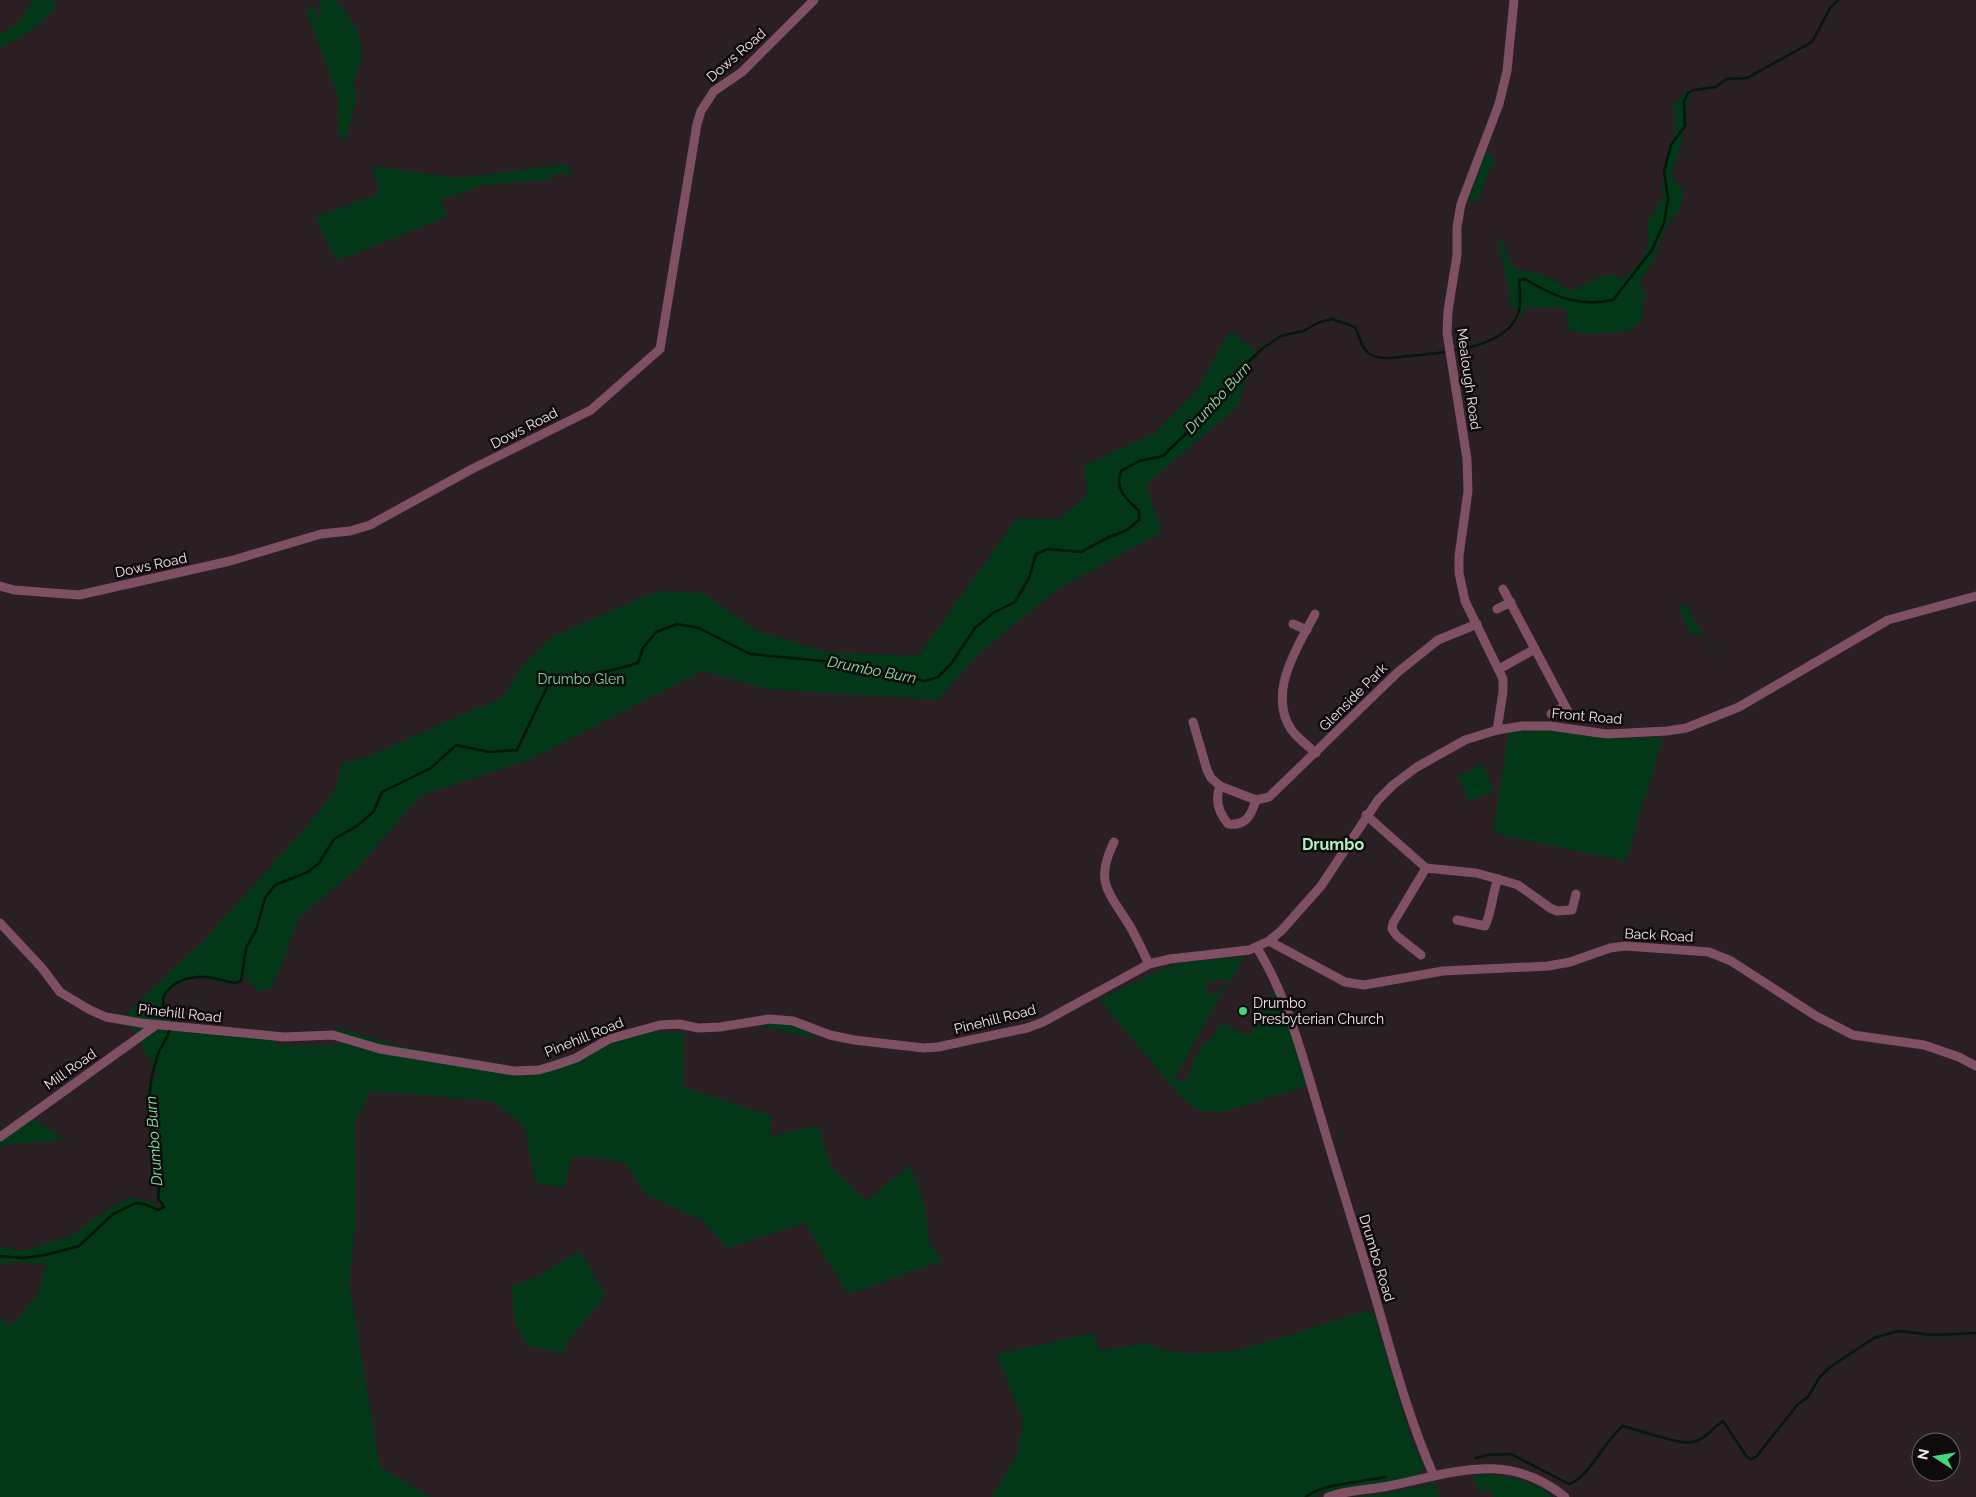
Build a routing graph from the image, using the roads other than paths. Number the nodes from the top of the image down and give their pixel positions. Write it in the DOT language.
graph roads {
  1 [pos="814,0"];
  2 [pos="1514,0"];
  3 [pos="0,586"];
  4 [pos="1503,589"];
  5 [pos="1976,596"];
  6 [pos="1511,602"];
  7 [pos="1496,610"];
  8 [pos="1315,614"];
  9 [pos="1293,624"];
  10 [pos="1477,624"];
  11 [pos="1306,630"];
  12 [pos="1535,649"];
  13 [pos="1499,669"];
  14 [pos="1565,706"];
  15 [pos="1551,714"];
  16 [pos="1570,717"];
  17 [pos="1193,722"];
  18 [pos="1497,730"];
  19 [pos="1316,753"];
  20 [pos="1220,786"];
  21 [pos="1256,800"];
  22 [pos="1366,815"];
  23 [pos="1114,842"];
  24 [pos="1426,868"];
  25 [pos="1498,879"];
  26 [pos="1576,894"];
  27 [pos="1457,920"];
  28 [pos="0,924"];
  29 [pos="1269,941"];
  30 [pos="1257,948"];
  31 [pos="1421,954"];
  32 [pos="1149,964"];
  33 [pos="160,1025"];
  34 [pos="1976,1066"];
  35 [pos="0,1137"];
  36 [pos="1434,1476"];
  37 [pos="1328,1497"];
  38 [pos="1565,1497"];
  1 -- 3 [label="street, Dows Road"];
  2 -- 10 [label="street, Mealough Road"];
  4 -- 6 [label="street"];
  5 -- 18 [label="street, Front Road"];
  6 -- 7 [label="street"];
  6 -- 12 [label="street"];
  8 -- 11 [label="street"];
  9 -- 11 [label="street"];
  10 -- 13 [label="street, Mealough Road"];
  10 -- 19 [label="street, Glenside Park"];
  11 -- 19 [label="street"];
  12 -- 13 [label="street"];
  12 -- 14 [label="street"];
  13 -- 18 [label="street, Mealough Road"];
  14 -- 15 [label="street"];
  14 -- 16 [label="street"];
  17 -- 20 [label="street"];
  18 -- 22 [label="street, Front Road"];
  19 -- 21 [label="street, Glenside Park"];
  20 -- 21 [label="street"];
  20 -- 21 [label="street"];
  22 -- 24 [label="street"];
  22 -- 29 [label="street, Front Road"];
  23 -- 32 [label="street"];
  24 -- 25 [label="street"];
  24 -- 31 [label="street"];
  25 -- 26 [label="street"];
  25 -- 27 [label="street"];
  28 -- 33 [label="street, Pinehill Road"];
  29 -- 30 [label="street, Front Road"];
  29 -- 34 [label="street, Back Road"];
  30 -- 32 [label="street, Pinehill Road"];
  30 -- 36 [label="street, Drumbo Road"];
  32 -- 33 [label="street, Pinehill Road"];
  33 -- 35 [label="street, Mill Road"];
  36 -- 37 [label="street"];
  36 -- 38 [label="street"];
}
